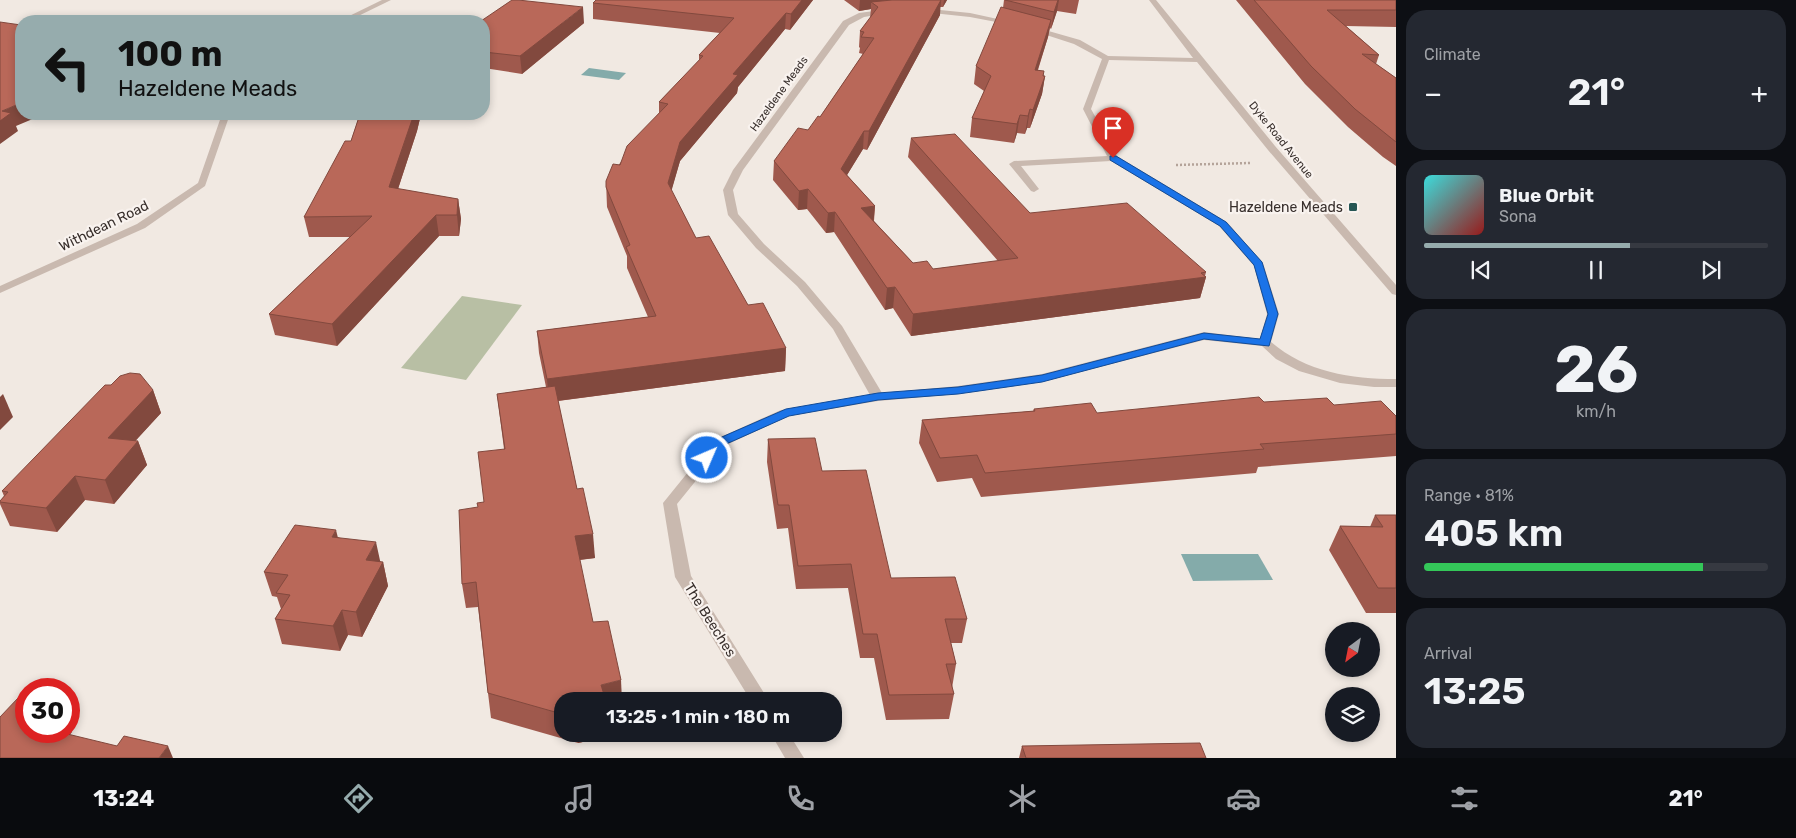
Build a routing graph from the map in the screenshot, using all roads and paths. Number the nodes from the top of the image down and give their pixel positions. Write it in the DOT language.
graph roads {
  1 [pos="388,0"];
  2 [pos="1152,0"];
  3 [pos="900,9"];
  4 [pos="916,9"];
  5 [pos="356,15"];
  6 [pos="1106,58"];
  7 [pos="1198,60"];
  8 [pos="224,120"];
  9 [pos="1113,158"];
  10 [pos="1283,163"];
  11 [pos="1128,167"];
  12 [pos="1034,189"];
  13 [pos="0,290"];
  14 [pos="1396,292"];
  15 [pos="1265,343"];
  16 [pos="1396,383"];
  17 [pos="878,397"];
  18 [pos="754,692"];
  19 [pos="785,742"];
  20 [pos="795,758"];
  1 -- 5 [label="street"];
  2 -- 7 [label="street, Dyke Road Avenue"];
  3 -- 17 [label="street, Hazeldene Meads"];
  4 -- 6 [label="street"];
  6 -- 7 [label="street"];
  6 -- 9 [label="street"];
  7 -- 10 [label="street, Dyke Road Avenue"];
  8 -- 13 [label="street, Withdean Road"];
  9 -- 11 [label="street"];
  9 -- 12 [label="street"];
  10 -- 11 [label="path"];
  10 -- 14 [label="street, Dyke Road Avenue"];
  11 -- 15 [label="street"];
  15 -- 16 [label="street"];
  15 -- 17 [label="street, The Beeches"];
  17 -- 18 [label="street, The Beeches"];
  19 -- 20 [label="street"];
}
